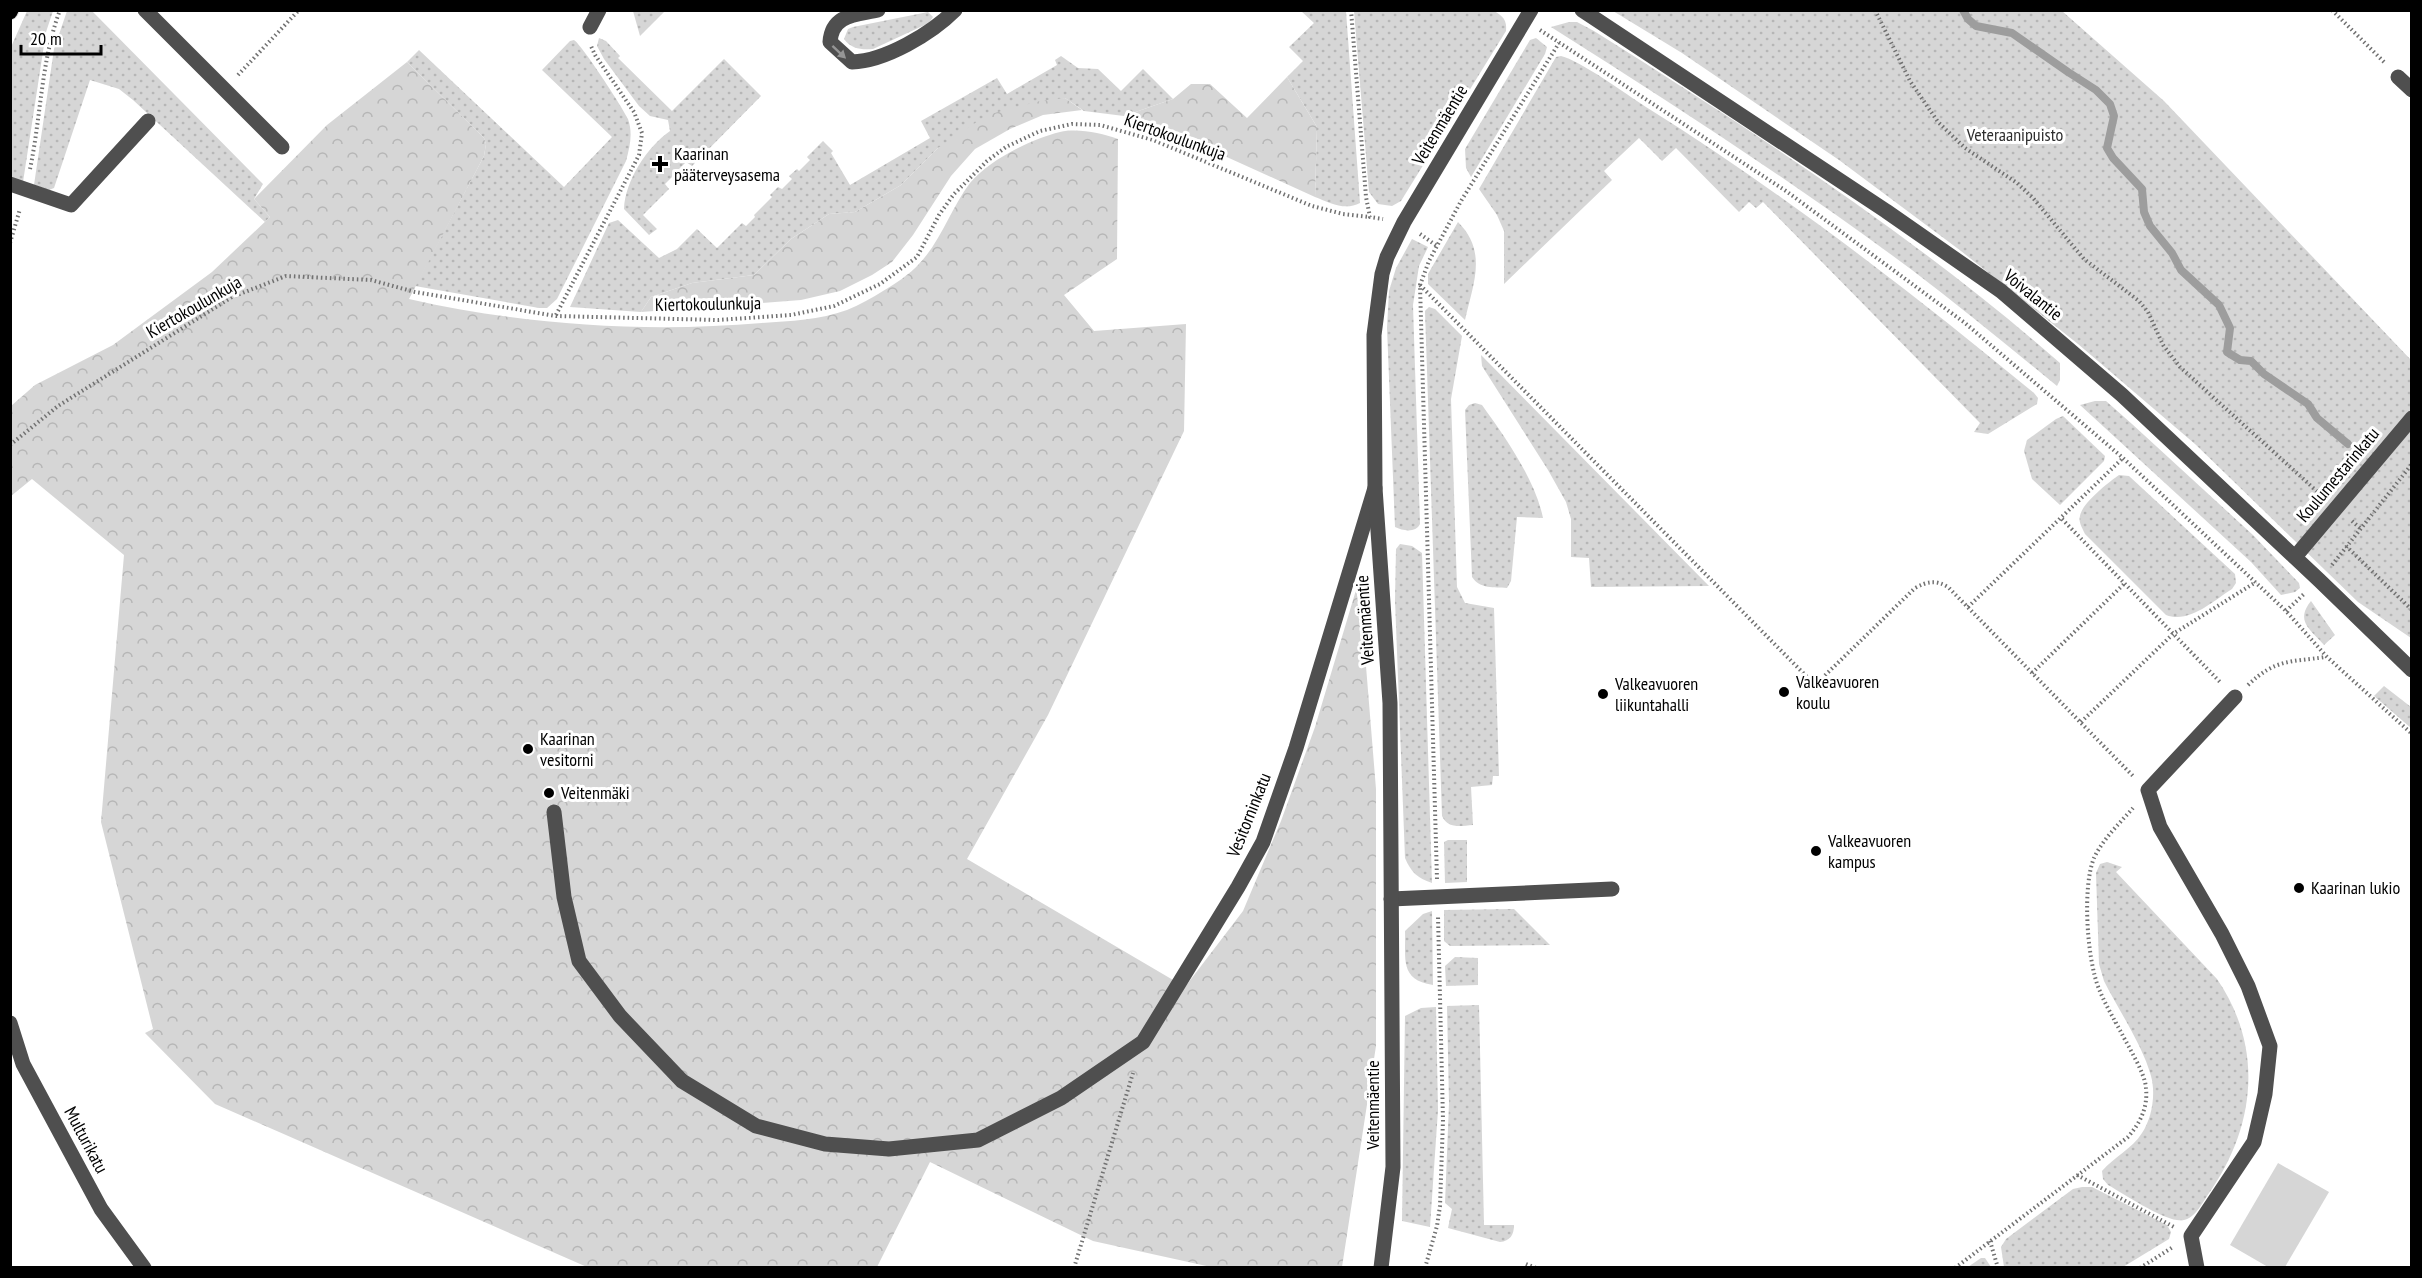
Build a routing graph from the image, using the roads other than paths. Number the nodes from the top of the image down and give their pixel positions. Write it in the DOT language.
graph roads {
  1 [pos="145,10"];
  2 [pos="599,10"];
  3 [pos="878,10"];
  4 [pos="955,10"];
  5 [pos="1581,10"];
  6 [pos="1528,15"];
  7 [pos="590,27"];
  8 [pos="2398,77"];
  9 [pos="2412,90"];
  10 [pos="148,121"];
  11 [pos="282,147"];
  12 [pos="10,184"];
  13 [pos="2412,418"];
  14 [pos="1375,488"];
  15 [pos="2295,557"];
  16 [pos="2412,670"];
  17 [pos="2235,697"];
  18 [pos="554,812"];
  19 [pos="1612,888"];
  20 [pos="1391,899"];
  21 [pos="10,1023"];
  22 [pos="144,1268"];
  23 [pos="1381,1268"];
  24 [pos="2197,1268"];
  1 -- 11 [label="street"];
  2 -- 7 [label="street"];
  3 -- 4 [label="street, one-way"];
  5 -- 15 [label="street, Voivalantie"];
  6 -- 14 [label="street, Veitenmäentie"];
  8 -- 9 [label="street"];
  10 -- 12 [label="street"];
  13 -- 15 [label="street, Koulumestarinkatu"];
  14 -- 18 [label="street, Vesitorninkatu"];
  14 -- 20 [label="street, Veitenmäentie"];
  15 -- 16 [label="street, Voivalantie"];
  17 -- 24 [label="street"];
  19 -- 20 [label="street"];
  20 -- 23 [label="street, Veitenmäentie"];
  21 -- 22 [label="street, Multurikatu"];
}
